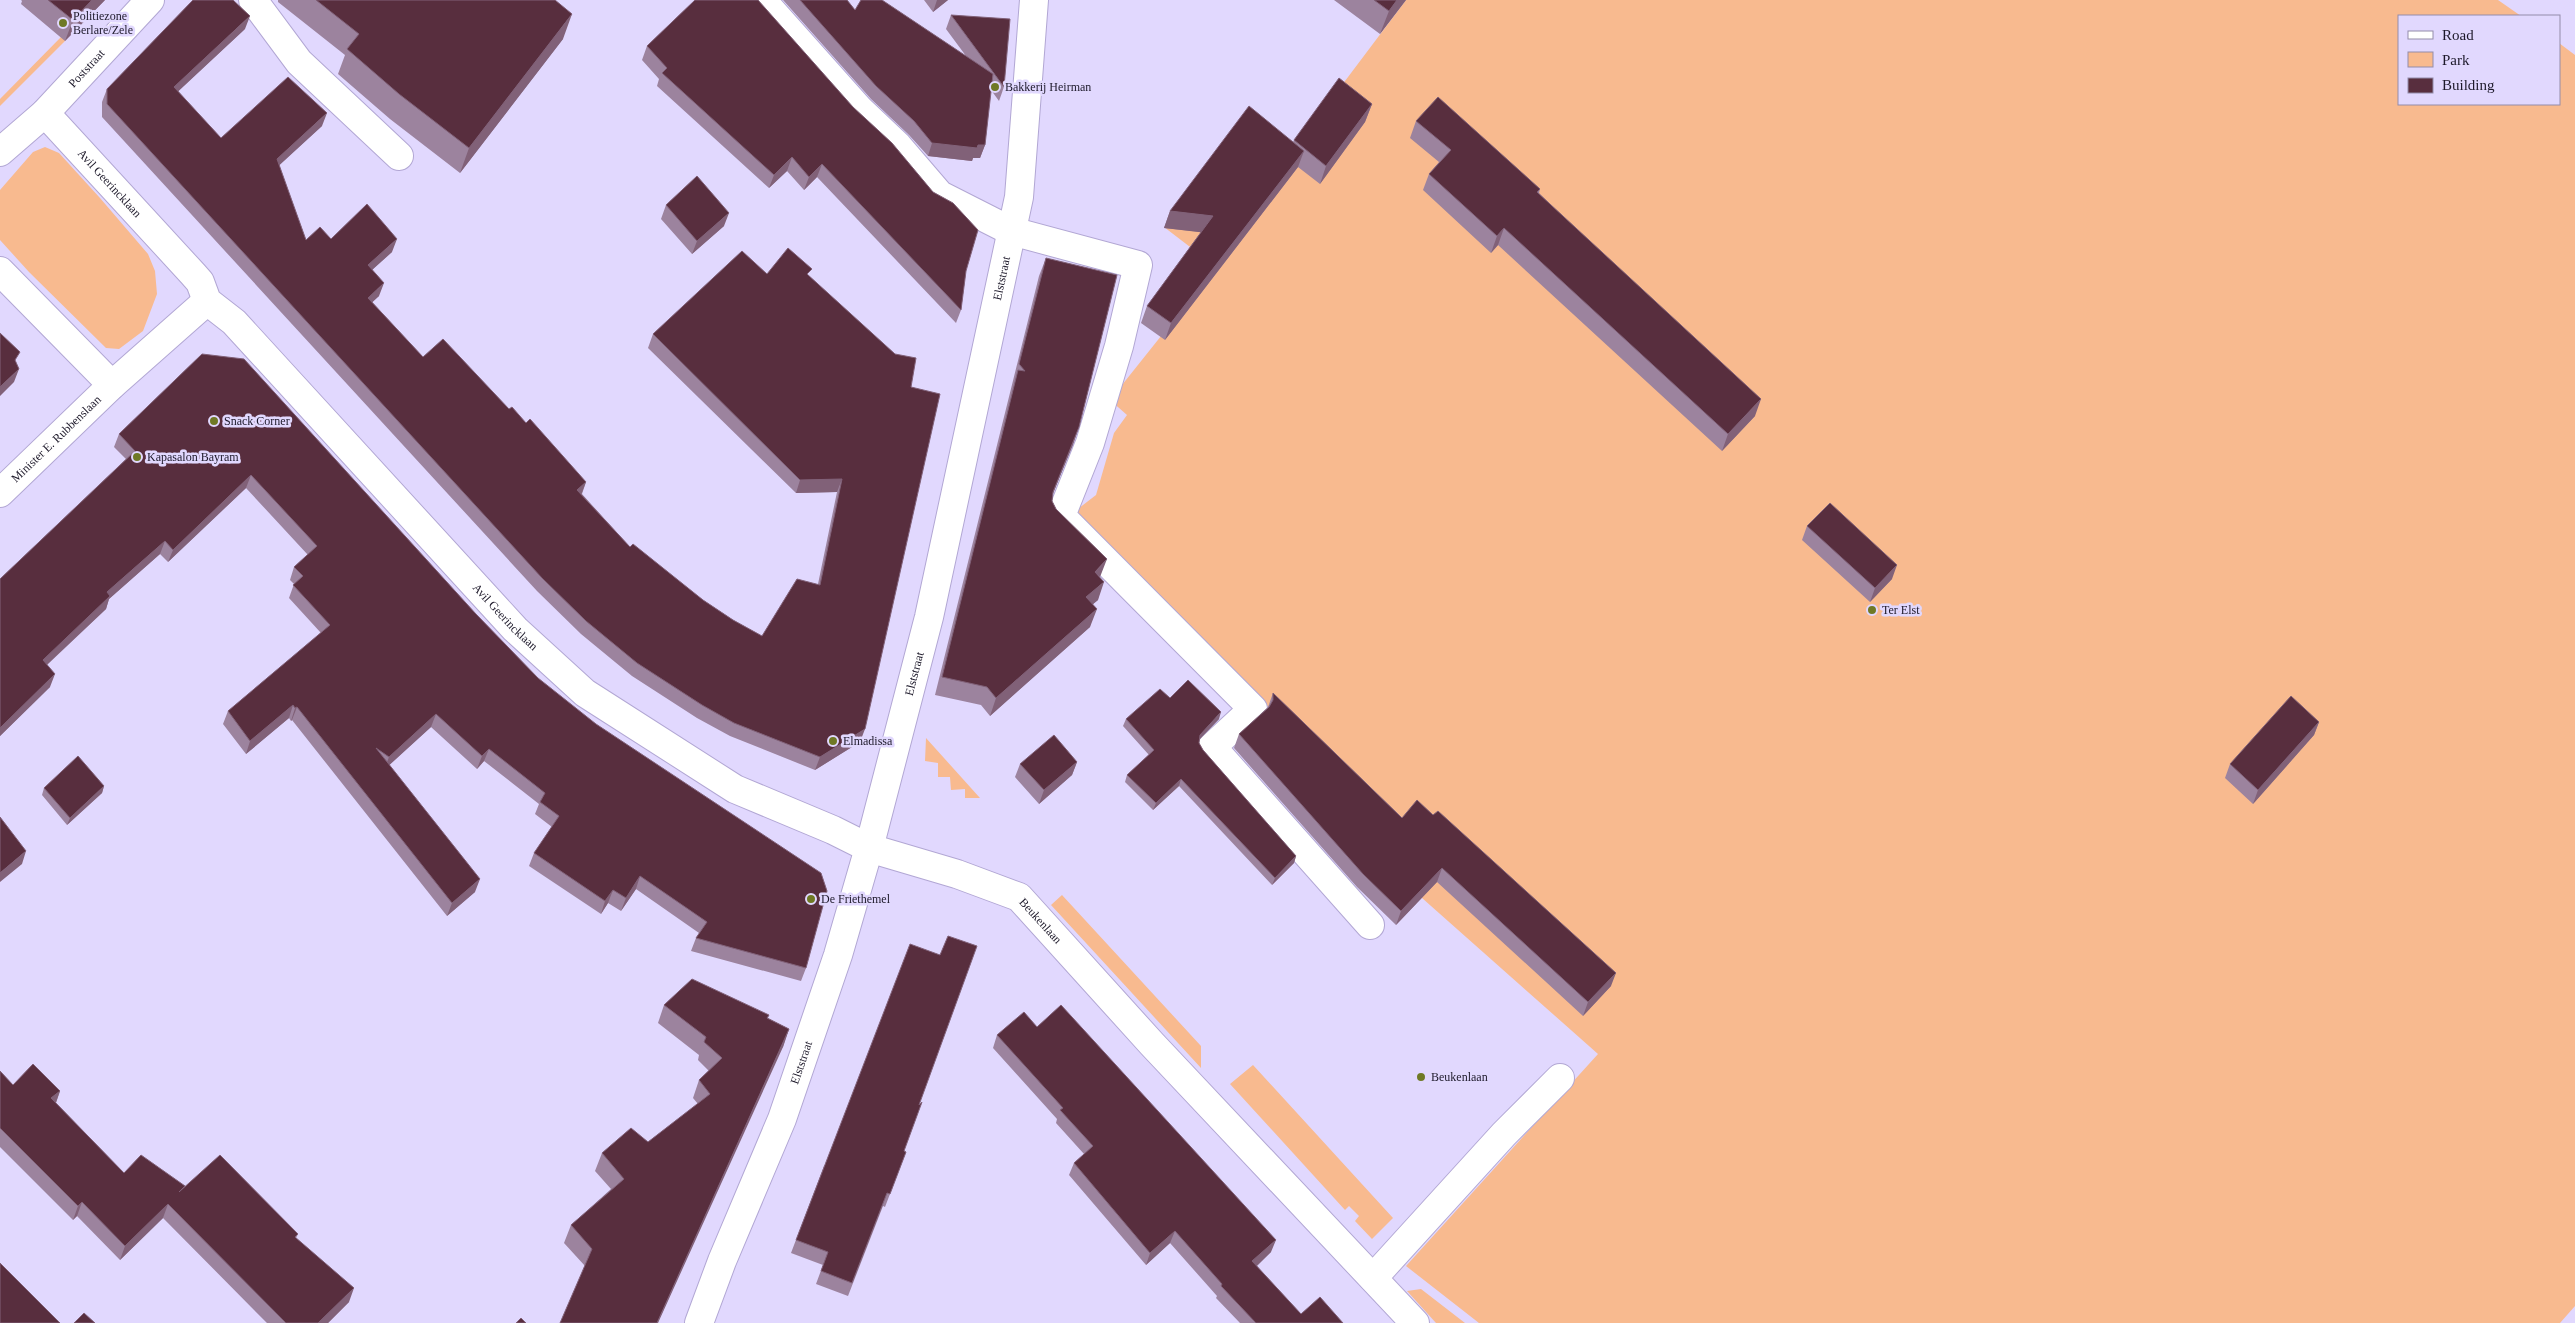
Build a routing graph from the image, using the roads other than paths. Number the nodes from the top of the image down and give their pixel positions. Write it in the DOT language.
graph roads {
  1 [pos="150,0"];
  2 [pos="253,0"];
  3 [pos="762,0"];
  4 [pos="1034,0"];
  5 [pos="45,113"];
  6 [pos="0,152"];
  7 [pos="399,156"];
  8 [pos="1012,231"];
  9 [pos="0,271"];
  10 [pos="207,301"];
  11 [pos="112,385"];
  12 [pos="0,493"];
  13 [pos="869,848"];
  14 [pos="1370,925"];
  15 [pos="1560,1078"];
  16 [pos="1373,1278"];
  17 [pos="699,1323"];
  18 [pos="1415,1323"];
  1 -- 5 [label="street, Poststraat"];
  2 -- 7 [label="street"];
  3 -- 8 [label="street"];
  4 -- 8 [label="street, Elststraat"];
  5 -- 6 [label="street"];
  5 -- 10 [label="street, Avil Geerincklaan"];
  8 -- 13 [label="street, Elststraat"];
  8 -- 14 [label="street"];
  9 -- 11 [label="street"];
  10 -- 11 [label="street"];
  10 -- 13 [label="street, Avil Geerincklaan"];
  11 -- 12 [label="street, Minister E. Rubbenslaan"];
  13 -- 16 [label="street, Beukenlaan"];
  13 -- 17 [label="street, Elststraat"];
  15 -- 16 [label="street"];
  16 -- 18 [label="street, Beukenlaan"];
}
